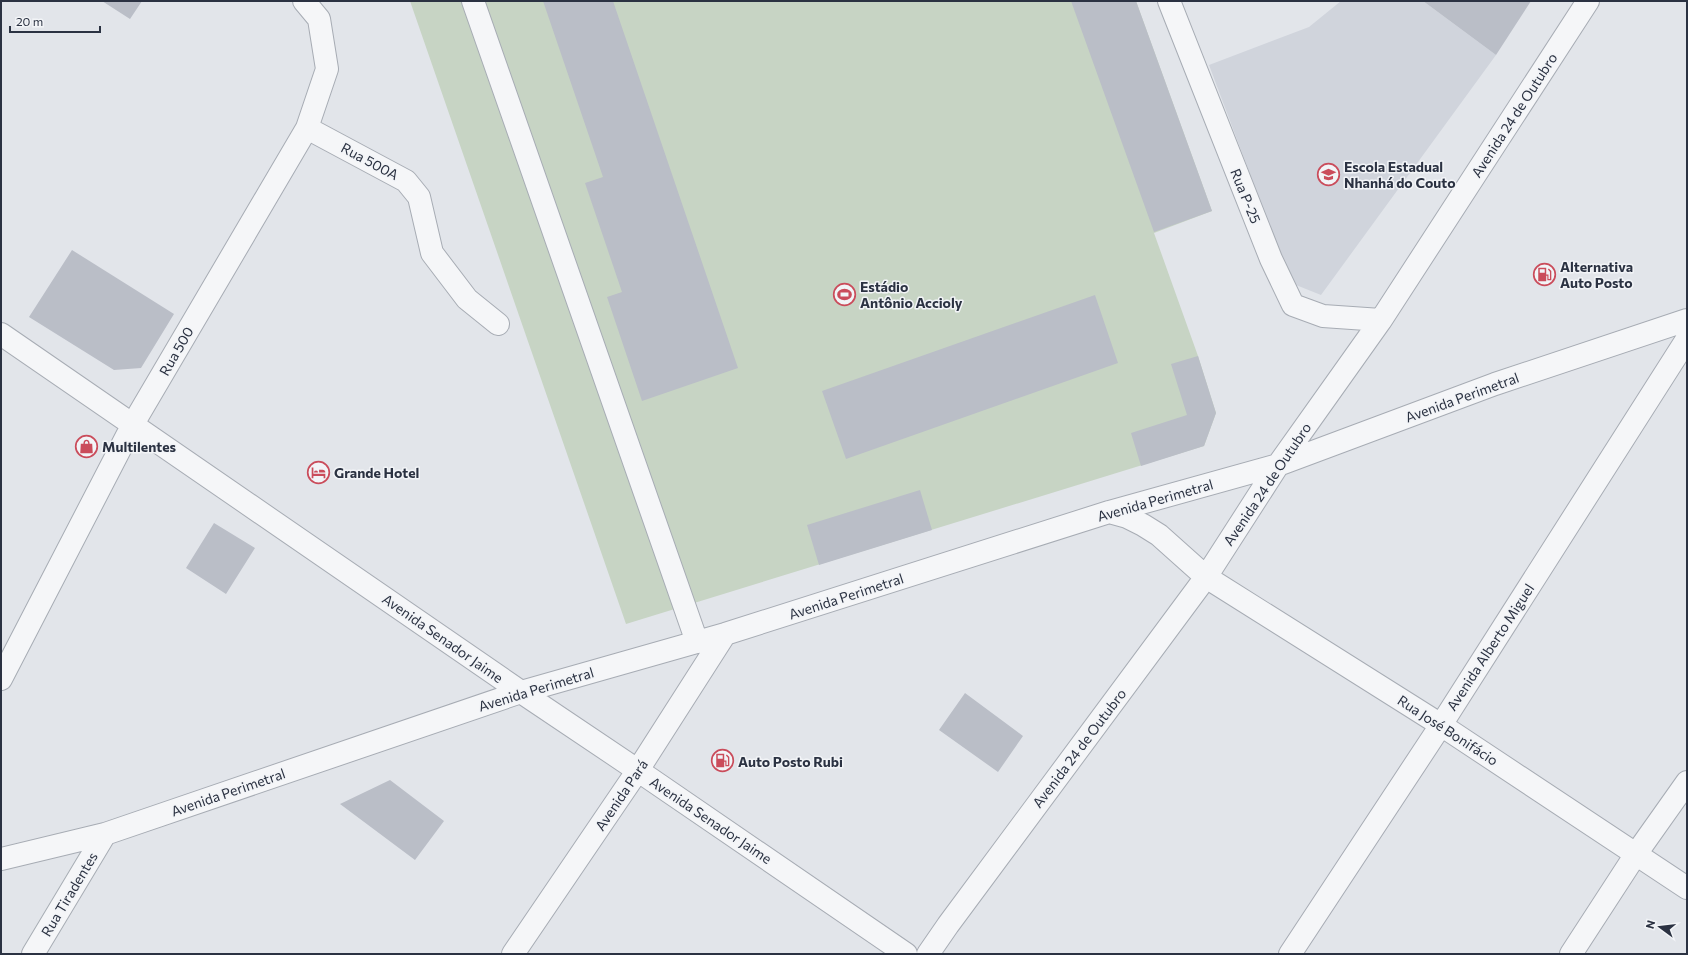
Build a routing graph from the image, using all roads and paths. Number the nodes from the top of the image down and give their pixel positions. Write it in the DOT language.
graph roads {
  1 [pos="304,1"];
  2 [pos="473,1"];
  3 [pos="1169,1"];
  4 [pos="1588,1"];
  5 [pos="307,128"];
  6 [pos="1381,320"];
  7 [pos="1687,320"];
  8 [pos="498,324"];
  9 [pos="1,334"];
  10 [pos="1687,339"];
  11 [pos="133,424"];
  12 [pos="1278,465"];
  13 [pos="1109,512"];
  14 [pos="1206,577"];
  15 [pos="725,634"];
  16 [pos="697,642"];
  17 [pos="1,679"];
  18 [pos="521,692"];
  19 [pos="1441,725"];
  20 [pos="638,770"];
  21 [pos="1687,782"];
  22 [pos="105,834"];
  23 [pos="1636,854"];
  24 [pos="1,859"];
  25 [pos="1687,888"];
  26 [pos="33,954"];
  27 [pos="513,954"];
  28 [pos="906,954"];
  29 [pos="928,954"];
  30 [pos="1290,954"];
  31 [pos="1571,954"];
  1 -- 5 [label="street, Rua 500"];
  2 -- 16 [label="street"];
  3 -- 6 [label="street, Rua P-25"];
  4 -- 6 [label="street, Avenida 24 de Outubro"];
  5 -- 8 [label="street, Rua 500A"];
  5 -- 11 [label="street, Rua 500"];
  6 -- 12 [label="street, Avenida 24 de Outubro"];
  7 -- 12 [label="street, Avenida Perimetral"];
  9 -- 11 [label="street, Avenida Senador Jaime"];
  10 -- 19 [label="street, Avenida Alberto Miguel"];
  11 -- 17 [label="street, Rua 500"];
  11 -- 18 [label="street, Avenida Senador Jaime"];
  12 -- 13 [label="street, Avenida Perimetral"];
  12 -- 14 [label="street, Avenida 24 de Outubro"];
  13 -- 14 [label="street, Rua José Bonifácio"];
  13 -- 15 [label="street, Avenida Perimetral"];
  14 -- 19 [label="street, Rua José Bonifácio"];
  14 -- 29 [label="street, Avenida 24 de Outubro"];
  15 -- 16 [label="street, Avenida Perimetral"];
  15 -- 20 [label="street, Avenida Pará"];
  16 -- 18 [label="street, Avenida Perimetral"];
  18 -- 20 [label="street, Avenida Senador Jaime"];
  18 -- 22 [label="street, Avenida Perimetral"];
  19 -- 23 [label="street, Rua José Bonifácio"];
  19 -- 30 [label="street, Avenida Alberto Miguel"];
  20 -- 27 [label="street, Avenida Pará"];
  20 -- 28 [label="street, Avenida Senador Jaime"];
  21 -- 23 [label="street"];
  22 -- 24 [label="street, Avenida Perimetral"];
  22 -- 26 [label="street, Rua Tiradentes"];
  23 -- 25 [label="street, Rua José Bonifácio"];
  23 -- 31 [label="street"];
}
